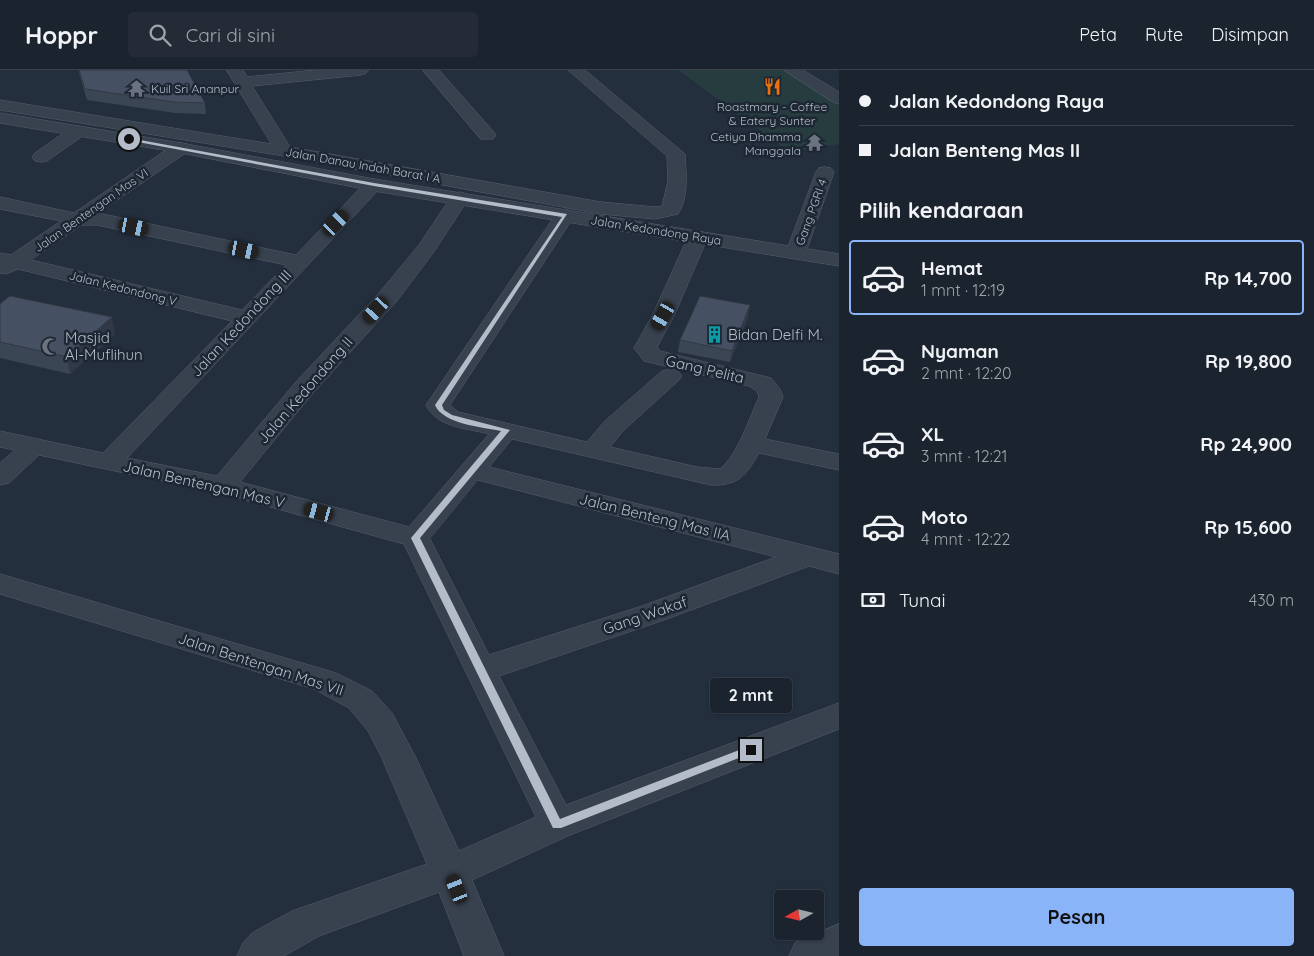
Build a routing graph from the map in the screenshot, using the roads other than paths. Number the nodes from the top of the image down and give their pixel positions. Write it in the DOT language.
graph roads {
  1 [pos="361,70"];
  2 [pos="431,70"];
  3 [pos="576,70"];
  4 [pos="792,70"];
  5 [pos="808,70"];
  6 [pos="239,76"];
  7 [pos="839,89"];
  8 [pos="839,98"];
  9 [pos="0,105"];
  10 [pos="0,118"];
  11 [pos="78,131"];
  12 [pos="487,135"];
  13 [pos="181,148"];
  14 [pos="284,151"];
  15 [pos="41,157"];
  16 [pos="826,172"];
  17 [pos="374,185"];
  18 [pos="460,198"];
  19 [pos="0,203"];
  20 [pos="565,215"];
  21 [pos="77,219"];
  22 [pos="698,238"];
  23 [pos="796,252"];
  24 [pos="839,260"];
  25 [pos="299,262"];
  26 [pos="5,264"];
  27 [pos="247,318"];
  28 [pos="670,376"];
  29 [pos="506,430"];
  30 [pos="0,439"];
  31 [pos="750,443"];
  32 [pos="34,446"];
  33 [pos="593,451"];
  34 [pos="110,462"];
  35 [pos="839,462"];
  36 [pos="471,470"];
  37 [pos="0,476"];
  38 [pos="223,486"];
  39 [pos="415,538"];
  40 [pos="808,556"];
  41 [pos="839,564"];
  42 [pos="0,584"];
  43 [pos="481,670"];
  44 [pos="839,716"];
  45 [pos="557,824"];
  46 [pos="451,872"];
  47 [pos="839,942"];
  48 [pos="257,956"];
  49 [pos="484,956"];
  50 [pos="810,956"];
  1 -- 6 [label="street"];
  2 -- 12 [label="street"];
  3 -- 14 [label="street, Jalan Danau Indah Barat I A"];
  4 -- 8 [label="street"];
  5 -- 7 [label="street"];
  6 -- 14 [label="street"];
  9 -- 14 [label="street, Jalan Danau Indah Barat I A"];
  10 -- 11 [label="street, Jalan Kedondong Raya"];
  11 -- 13 [label="street, Jalan Kedondong Raya"];
  11 -- 15 [label="street"];
  13 -- 17 [label="street, Jalan Kedondong Raya"];
  13 -- 21 [label="street, Jalan Bentengan Mas VI"];
  16 -- 23 [label="street, Gang PGRI 4"];
  17 -- 18 [label="street, Jalan Kedondong Raya"];
  17 -- 25 [label="street, Jalan Kedondong III"];
  18 -- 20 [label="street, Jalan Kedondong Raya"];
  18 -- 38 [label="street, Jalan Kedondong II"];
  19 -- 21 [label="street"];
  20 -- 22 [label="street, Jalan Kedondong Raya"];
  20 -- 29 [label="street"];
  21 -- 25 [label="street"];
  21 -- 26 [label="street, Jalan Bentengan Mas VI"];
  22 -- 23 [label="street, Jalan Kedondong Raya"];
  22 -- 31 [label="street, Gang Pelita"];
  23 -- 24 [label="street, Jalan Kedondong Raya"];
  25 -- 27 [label="street, Jalan Kedondong III"];
  26 -- 27 [label="street, Jalan Kedondong V"];
  27 -- 34 [label="street, Jalan Kedondong III"];
  28 -- 33 [label="street"];
  29 -- 33 [label="street"];
  29 -- 36 [label="street"];
  30 -- 32 [label="street, Jalan Bentengan Mas V"];
  31 -- 33 [label="street"];
  31 -- 35 [label="street"];
  32 -- 34 [label="street, Jalan Bentengan Mas V"];
  32 -- 37 [label="street"];
  34 -- 38 [label="street, Jalan Bentengan Mas V"];
  36 -- 39 [label="street"];
  36 -- 40 [label="street, Jalan Benteng Mas IIA"];
  38 -- 39 [label="street, Jalan Bentengan Mas V"];
  39 -- 43 [label="street"];
  40 -- 41 [label="street, Jalan Benteng Mas IIA"];
  40 -- 43 [label="street, Gang Wakaf"];
  42 -- 46 [label="street, Jalan Bentengan Mas VII"];
  43 -- 45 [label="street"];
  44 -- 45 [label="street"];
  45 -- 46 [label="street"];
  46 -- 48 [label="street"];
  46 -- 49 [label="street, Jalan Bentengan Mas VII"];
  47 -- 50 [label="street"];
}
